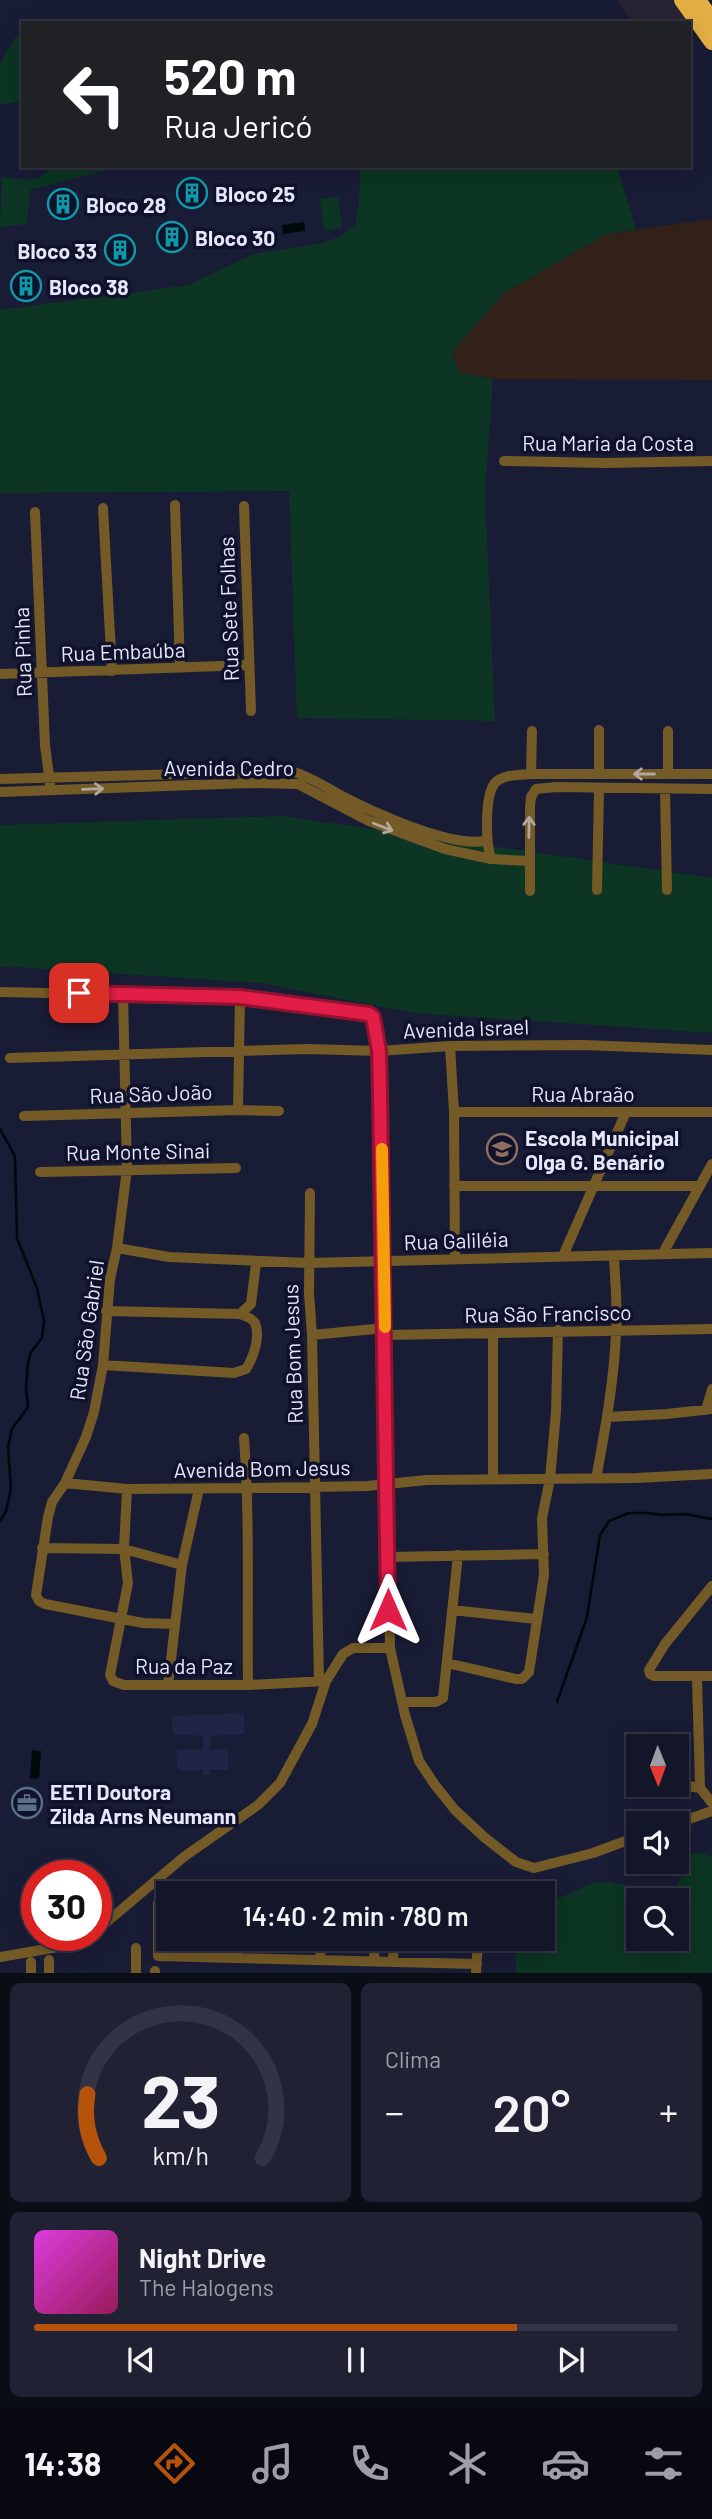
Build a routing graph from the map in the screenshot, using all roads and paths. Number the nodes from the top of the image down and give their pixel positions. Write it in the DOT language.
graph roads {
  1 [pos="682,0"];
  2 [pos="698,0"];
  3 [pos="712,20"];
  4 [pos="712,42"];
  5 [pos="503,461"];
  6 [pos="712,461"];
  7 [pos="175,505"];
  8 [pos="244,506"];
  9 [pos="103,509"];
  10 [pos="35,512"];
  11 [pos="248,665"];
  12 [pos="180,668"];
  13 [pos="111,671"];
  14 [pos="0,674"];
  15 [pos="43,674"];
  16 [pos="251,710"];
  17 [pos="599,730"];
  18 [pos="532,731"];
  19 [pos="668,731"];
  20 [pos="531,774"];
  21 [pos="599,774"];
  22 [pos="668,774"];
  23 [pos="712,774"];
  24 [pos="515,776"];
  25 [pos="49,778"];
  26 [pos="212,778"];
  27 [pos="0,779"];
  28 [pos="599,788"];
  29 [pos="665,789"];
  30 [pos="712,789"];
  31 [pos="50,790"];
  32 [pos="0,792"];
  33 [pos="533,792"];
  34 [pos="358,809"];
  35 [pos="487,838"];
  36 [pos="491,859"];
  37 [pos="529,861"];
  38 [pos="597,890"];
  39 [pos="667,890"];
  40 [pos="530,891"];
  41 [pos="0,992"];
  42 [pos="123,994"];
  43 [pos="240,997"];
  44 [pos="450,1046"];
  45 [pos="712,1050"];
  46 [pos="379,1051"];
  47 [pos="239,1052"];
  48 [pos="124,1055"];
  49 [pos="10,1058"];
  50 [pos="238,1110"];
  51 [pos="279,1111"];
  52 [pos="125,1112"];
  53 [pos="454,1112"];
  54 [pos="626,1112"];
  55 [pos="712,1112"];
  56 [pos="24,1116"];
  57 [pos="712,1164"];
  58 [pos="236,1168"];
  59 [pos="127,1169"];
  60 [pos="40,1172"];
  61 [pos="454,1186"];
  62 [pos="595,1186"];
  63 [pos="699,1186"];
  64 [pos="310,1194"];
  65 [pos="117,1248"];
  66 [pos="712,1253"];
  67 [pos="663,1254"];
  68 [pos="563,1256"];
  69 [pos="614,1256"];
  70 [pos="455,1258"];
  71 [pos="384,1261"];
  72 [pos="256,1263"];
  73 [pos="309,1263"];
  74 [pos="106,1311"];
  75 [pos="240,1314"];
  76 [pos="712,1329"];
  77 [pos="558,1330"];
  78 [pos="617,1331"];
  79 [pos="385,1332"];
  80 [pos="493,1334"];
  81 [pos="312,1335"];
  82 [pos="103,1365"];
  83 [pos="712,1390"];
  84 [pos="709,1410"];
  85 [pos="608,1417"];
  86 [pos="244,1438"];
  87 [pos="712,1474"];
  88 [pos="493,1479"];
  89 [pos="550,1479"];
  90 [pos="596,1479"];
  91 [pos="65,1483"];
  92 [pos="388,1483"];
  93 [pos="314,1487"];
  94 [pos="248,1488"];
  95 [pos="127,1489"];
  96 [pos="199,1489"];
  97 [pos="42,1548"];
  98 [pos="124,1549"];
  99 [pos="544,1554"];
  100 [pos="458,1555"];
  101 [pos="388,1557"];
  102 [pos="182,1565"];
  103 [pos="712,1586"];
  104 [pos="700,1601"];
  105 [pos="712,1604"];
  106 [pos="452,1609"];
  107 [pos="121,1619"];
  108 [pos="537,1619"];
  109 [pos="175,1624"];
  110 [pos="390,1648"];
  111 [pos="447,1663"];
  112 [pos="712,1676"];
  113 [pos="697,1677"];
  114 [pos="323,1681"];
  115 [pos="168,1685"];
  116 [pos="248,1685"];
  117 [pos="402,1702"];
  118 [pos="706,1739"];
  119 [pos="690,1786"];
  120 [pos="701,1788"];
  121 [pos="712,1803"];
  122 [pos="712,1811"];
  123 [pos="689,1819"];
  124 [pos="626,1840"];
  125 [pos="112,1918"];
  126 [pos="136,1948"];
  127 [pos="29,1951"];
  128 [pos="158,1951"];
  129 [pos="237,1951"];
  130 [pos="320,1951"];
  131 [pos="374,1951"];
  132 [pos="393,1951"];
  133 [pos="0,1956"];
  134 [pos="237,1958"];
  135 [pos="49,1960"];
  136 [pos="320,1960"];
  137 [pos="374,1961"];
  138 [pos="393,1962"];
  139 [pos="476,1968"];
  140 [pos="49,1973"];
  141 [pos="136,1973"];
  1 -- 4 [label="highway"];
  2 -- 3 [label="highway"];
  5 -- 6 [label="street, Rua Maria da Costa"];
  7 -- 12 [label="street"];
  8 -- 11 [label="street, Rua Sete Folhas"];
  9 -- 13 [label="street"];
  10 -- 15 [label="street, Rua Pinha"];
  11 -- 12 [label="street, Rua Embaúba"];
  11 -- 16 [label="street, Rua Sete Folhas"];
  12 -- 13 [label="street, Rua Embaúba"];
  13 -- 15 [label="street, Rua Embaúba"];
  14 -- 15 [label="street, Rua Embaúba"];
  15 -- 25 [label="street, Rua Pinha"];
  17 -- 21 [label="street"];
  18 -- 20 [label="street"];
  19 -- 22 [label="street"];
  20 -- 21 [label="street"];
  20 -- 24 [label="street"];
  22 -- 21 [label="street, one-way"];
  22 -- 23 [label="street"];
  24 -- 33 [label="street"];
  24 -- 35 [label="street"];
  25 -- 26 [label="street, Avenida Cedro"];
  25 -- 27 [label="street, Avenida Cedro"];
  25 -- 31 [label="street, Rua Pinha"];
  31 -- 26 [label="street, Avenida Cedro, one-way"];
  26 -- 34 [label="street, Avenida Cedro"];
  28 -- 29 [label="street"];
  28 -- 33 [label="street"];
  28 -- 38 [label="street"];
  29 -- 30 [label="street"];
  29 -- 39 [label="street"];
  31 -- 32 [label="street, Avenida Cedro"];
  37 -- 33 [label="street, one-way"];
  34 -- 35 [label="street, Avenida Cedro"];
  34 -- 36 [label="street, Avenida Cedro, one-way"];
  35 -- 36 [label="street"];
  36 -- 37 [label="street, Avenida Cedro"];
  37 -- 40 [label="street"];
  41 -- 42 [label="street"];
  42 -- 43 [label="street"];
  42 -- 48 [label="street, Rua São Gabriel"];
  43 -- 46 [label="street"];
  43 -- 47 [label="street"];
  44 -- 45 [label="street, Avenida Israel"];
  44 -- 46 [label="street, Avenida Israel"];
  44 -- 53 [label="street"];
  46 -- 47 [label="street, Avenida Israel"];
  46 -- 71 [label="street"];
  47 -- 48 [label="street, Avenida Israel"];
  47 -- 50 [label="street"];
  48 -- 49 [label="street, Avenida Israel"];
  48 -- 52 [label="street, Rua São Gabriel"];
  50 -- 51 [label="street, Rua São João"];
  50 -- 52 [label="street, Rua São João"];
  52 -- 56 [label="street, Rua São João"];
  52 -- 59 [label="street, Rua São Gabriel"];
  53 -- 54 [label="street, Rua Abraão"];
  53 -- 61 [label="street"];
  54 -- 55 [label="street, Rua Abraão"];
  54 -- 62 [label="street"];
  57 -- 63 [label="street"];
  58 -- 59 [label="street, Rua Monte Sinai"];
  59 -- 60 [label="street, Rua Monte Sinai"];
  59 -- 65 [label="street, Rua São Gabriel"];
  61 -- 62 [label="street"];
  61 -- 70 [label="street"];
  62 -- 63 [label="street"];
  62 -- 68 [label="street"];
  63 -- 67 [label="street"];
  64 -- 73 [label="street, Rua Bom Jesus"];
  65 -- 72 [label="street, Rua Galiléia"];
  65 -- 74 [label="street, Rua São Gabriel"];
  66 -- 67 [label="street, Rua Galiléia"];
  67 -- 69 [label="street, Rua Galiléia"];
  68 -- 69 [label="street, Rua Galiléia"];
  68 -- 70 [label="street, Rua Galiléia"];
  69 -- 78 [label="street"];
  70 -- 71 [label="street, Rua Galiléia"];
  71 -- 73 [label="street, Rua Galiléia"];
  71 -- 79 [label="street"];
  72 -- 73 [label="street, Rua Galiléia"];
  72 -- 75 [label="street"];
  73 -- 81 [label="street, Rua Bom Jesus"];
  74 -- 75 [label="street"];
  74 -- 82 [label="street, Rua São Gabriel"];
  75 -- 82 [label="street"];
  76 -- 78 [label="street, Rua São Francisco"];
  77 -- 78 [label="street, Rua São Francisco"];
  77 -- 80 [label="street, Rua São Francisco"];
  77 -- 89 [label="street"];
  78 -- 85 [label="street"];
  79 -- 80 [label="street, Rua São Francisco"];
  79 -- 81 [label="street, Rua São Francisco"];
  79 -- 92 [label="street"];
  80 -- 88 [label="street"];
  81 -- 93 [label="street, Rua Bom Jesus"];
  82 -- 91 [label="street, Rua São Gabriel"];
  83 -- 84 [label="street"];
  84 -- 85 [label="street"];
  85 -- 90 [label="street"];
  86 -- 94 [label="street"];
  87 -- 90 [label="street, Avenida Bom Jesus"];
  88 -- 89 [label="street, Avenida Bom Jesus"];
  88 -- 92 [label="street, Avenida Bom Jesus"];
  89 -- 90 [label="street, Avenida Bom Jesus"];
  89 -- 99 [label="street"];
  91 -- 95 [label="street, Avenida Bom Jesus"];
  91 -- 97 [label="street, Rua São Gabriel"];
  92 -- 93 [label="street, Avenida Bom Jesus"];
  92 -- 101 [label="street"];
  93 -- 94 [label="street, Avenida Bom Jesus"];
  93 -- 114 [label="street, Rua Bom Jesus"];
  94 -- 96 [label="street, Avenida Bom Jesus"];
  94 -- 116 [label="street"];
  95 -- 96 [label="street, Avenida Bom Jesus"];
  95 -- 98 [label="street, Rua da Paz"];
  96 -- 102 [label="street"];
  97 -- 98 [label="street"];
  97 -- 107 [label="street, Rua São Gabriel"];
  98 -- 102 [label="street"];
  98 -- 107 [label="street, Rua da Paz"];
  99 -- 100 [label="street"];
  99 -- 108 [label="street"];
  100 -- 101 [label="street"];
  100 -- 106 [label="street"];
  101 -- 110 [label="street"];
  102 -- 109 [label="street"];
  103 -- 104 [label="street"];
  104 -- 105 [label="street"];
  104 -- 113 [label="street"];
  106 -- 108 [label="street"];
  106 -- 111 [label="street"];
  107 -- 109 [label="street"];
  107 -- 115 [label="street, Rua da Paz"];
  108 -- 111 [label="street"];
  109 -- 115 [label="street"];
  110 -- 114 [label="street"];
  110 -- 117 [label="street"];
  111 -- 117 [label="street"];
  112 -- 113 [label="street"];
  113 -- 118 [label="street"];
  114 -- 116 [label="street, Rua da Paz"];
  114 -- 125 [label="street"];
  115 -- 116 [label="street, Rua da Paz"];
  117 -- 124 [label="street"];
  118 -- 120 [label="street"];
  119 -- 120 [label="street"];
  120 -- 121 [label="street"];
  122 -- 123 [label="street"];
  126 -- 141 [label="street"];
  127 -- 133 [label="street"];
  128 -- 134 [label="street"];
  129 -- 134 [label="street"];
  130 -- 136 [label="street"];
  131 -- 137 [label="street"];
  132 -- 138 [label="street"];
  134 -- 136 [label="street"];
  135 -- 140 [label="street"];
  136 -- 137 [label="street"];
  137 -- 138 [label="street"];
  138 -- 139 [label="street"];
}
